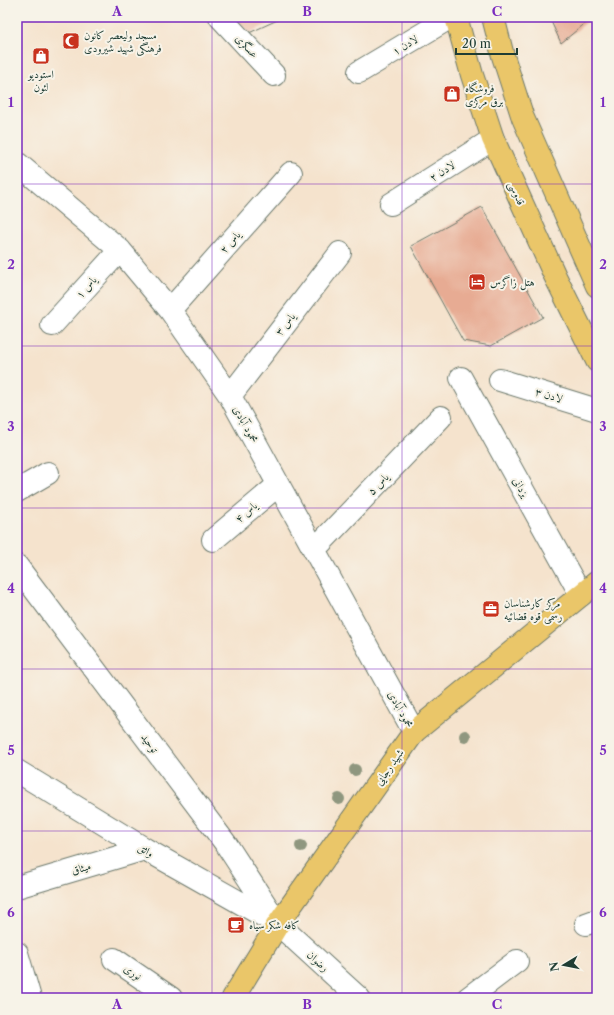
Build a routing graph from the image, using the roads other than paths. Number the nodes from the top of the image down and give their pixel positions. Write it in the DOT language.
graph roads {
  1 [pos="220,17"];
  2 [pos="451,17"];
  3 [pos="456,17"];
  4 [pos="493,17"];
  5 [pos="359,72"];
  6 [pos="274,76"];
  7 [pos="493,139"];
  8 [pos="17,163"];
  9 [pos="291,174"];
  10 [pos="391,204"];
  11 [pos="120,250"];
  12 [pos="340,252"];
  13 [pos="597,286"];
  14 [pos="170,310"];
  15 [pos="52,325"];
  16 [pos="597,362"];
  17 [pos="461,378"];
  18 [pos="500,380"];
  19 [pos="230,396"];
  20 [pos="597,410"];
  21 [pos="441,417"];
  22 [pos="48,473"];
  23 [pos="278,484"];
  24 [pos="17,492"];
  25 [pos="213,540"];
  26 [pos="314,550"];
  27 [pos="17,566"];
  28 [pos="589,588"];
  29 [pos="414,732"];
  30 [pos="17,771"];
  31 [pos="145,849"];
  32 [pos="17,887"];
  33 [pos="278,924"];
  34 [pos="17,953"];
  35 [pos="114,959"];
  36 [pos="517,961"];
  37 [pos="30,998"];
  38 [pos="171,998"];
  39 [pos="233,998"];
  40 [pos="359,998"];
  41 [pos="468,998"];
  1 -- 6 [label="street, عسگری"];
  2 -- 5 [label="street, لادن ۱"];
  3 -- 7 [label="main road, قدوسی"];
  4 -- 13 [label="main road"];
  7 -- 10 [label="street, لادن ۲"];
  7 -- 16 [label="main road, قدوسی"];
  8 -- 11 [label="street, محمود آبادی"];
  9 -- 14 [label="street, یاس ۲"];
  11 -- 14 [label="street, محمود آبادی"];
  11 -- 15 [label="street, یاس ۱"];
  12 -- 19 [label="street, یاس ۳"];
  14 -- 19 [label="street, محمود آبادی"];
  17 -- 28 [label="street, یزدانی"];
  18 -- 20 [label="street, لادن ۳"];
  19 -- 23 [label="street, محمود آبادی"];
  21 -- 26 [label="street, یاس ۵"];
  22 -- 24 [label="street"];
  23 -- 25 [label="street, یاس ۴"];
  23 -- 26 [label="street, محمود آبادی"];
  26 -- 29 [label="street, محمود آبادی"];
  27 -- 33 [label="street, توحید"];
  28 -- 29 [label="main road, شهید رجایی"];
  29 -- 33 [label="main road, شهید رجایی"];
  30 -- 31 [label="street, واثق"];
  31 -- 32 [label="street, میثاق"];
  31 -- 33 [label="street, واثق"];
  33 -- 39 [label="main road, شهید رجایی"];
  33 -- 40 [label="street, رضوان"];
  34 -- 37 [label="street"];
  35 -- 38 [label="street, نوری"];
  36 -- 41 [label="street"];
}
